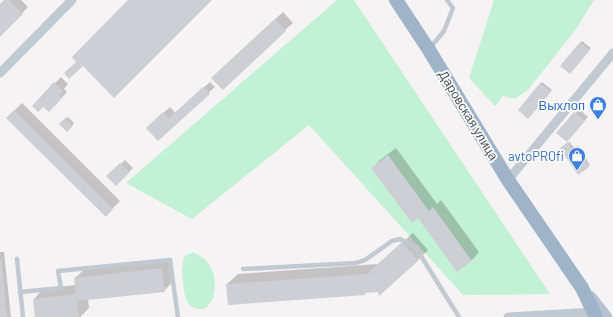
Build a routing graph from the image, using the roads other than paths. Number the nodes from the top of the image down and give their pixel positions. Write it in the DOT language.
graph roads {
  1 [pos="72,0"];
  2 [pos="396,0"];
  3 [pos="447,0"];
  4 [pos="429,50"];
  5 [pos="613,53"];
  6 [pos="0,73"];
  7 [pos="508,180"];
  8 [pos="17,259"];
  9 [pos="243,268"];
  10 [pos="20,292"];
  11 [pos="598,315"];
  12 [pos="23,317"];
  13 [pos="178,317"];
  14 [pos="459,317"];
  15 [pos="508,317"];
  1 -- 6 [label="street"];
  2 -- 4 [label="highway, Даровская улица"];
  3 -- 4 [label="lane"];
  4 -- 7 [label="highway, Даровская улица"];
  5 -- 7 [label="street"];
  7 -- 11 [label="highway, Даровская улица"];
  8 -- 10 [label="lane"];
  9 -- 14 [label="lane"];
  10 -- 12 [label="lane"];
  10 -- 13 [label="lane"];
  11 -- 15 [label="street"];
}
